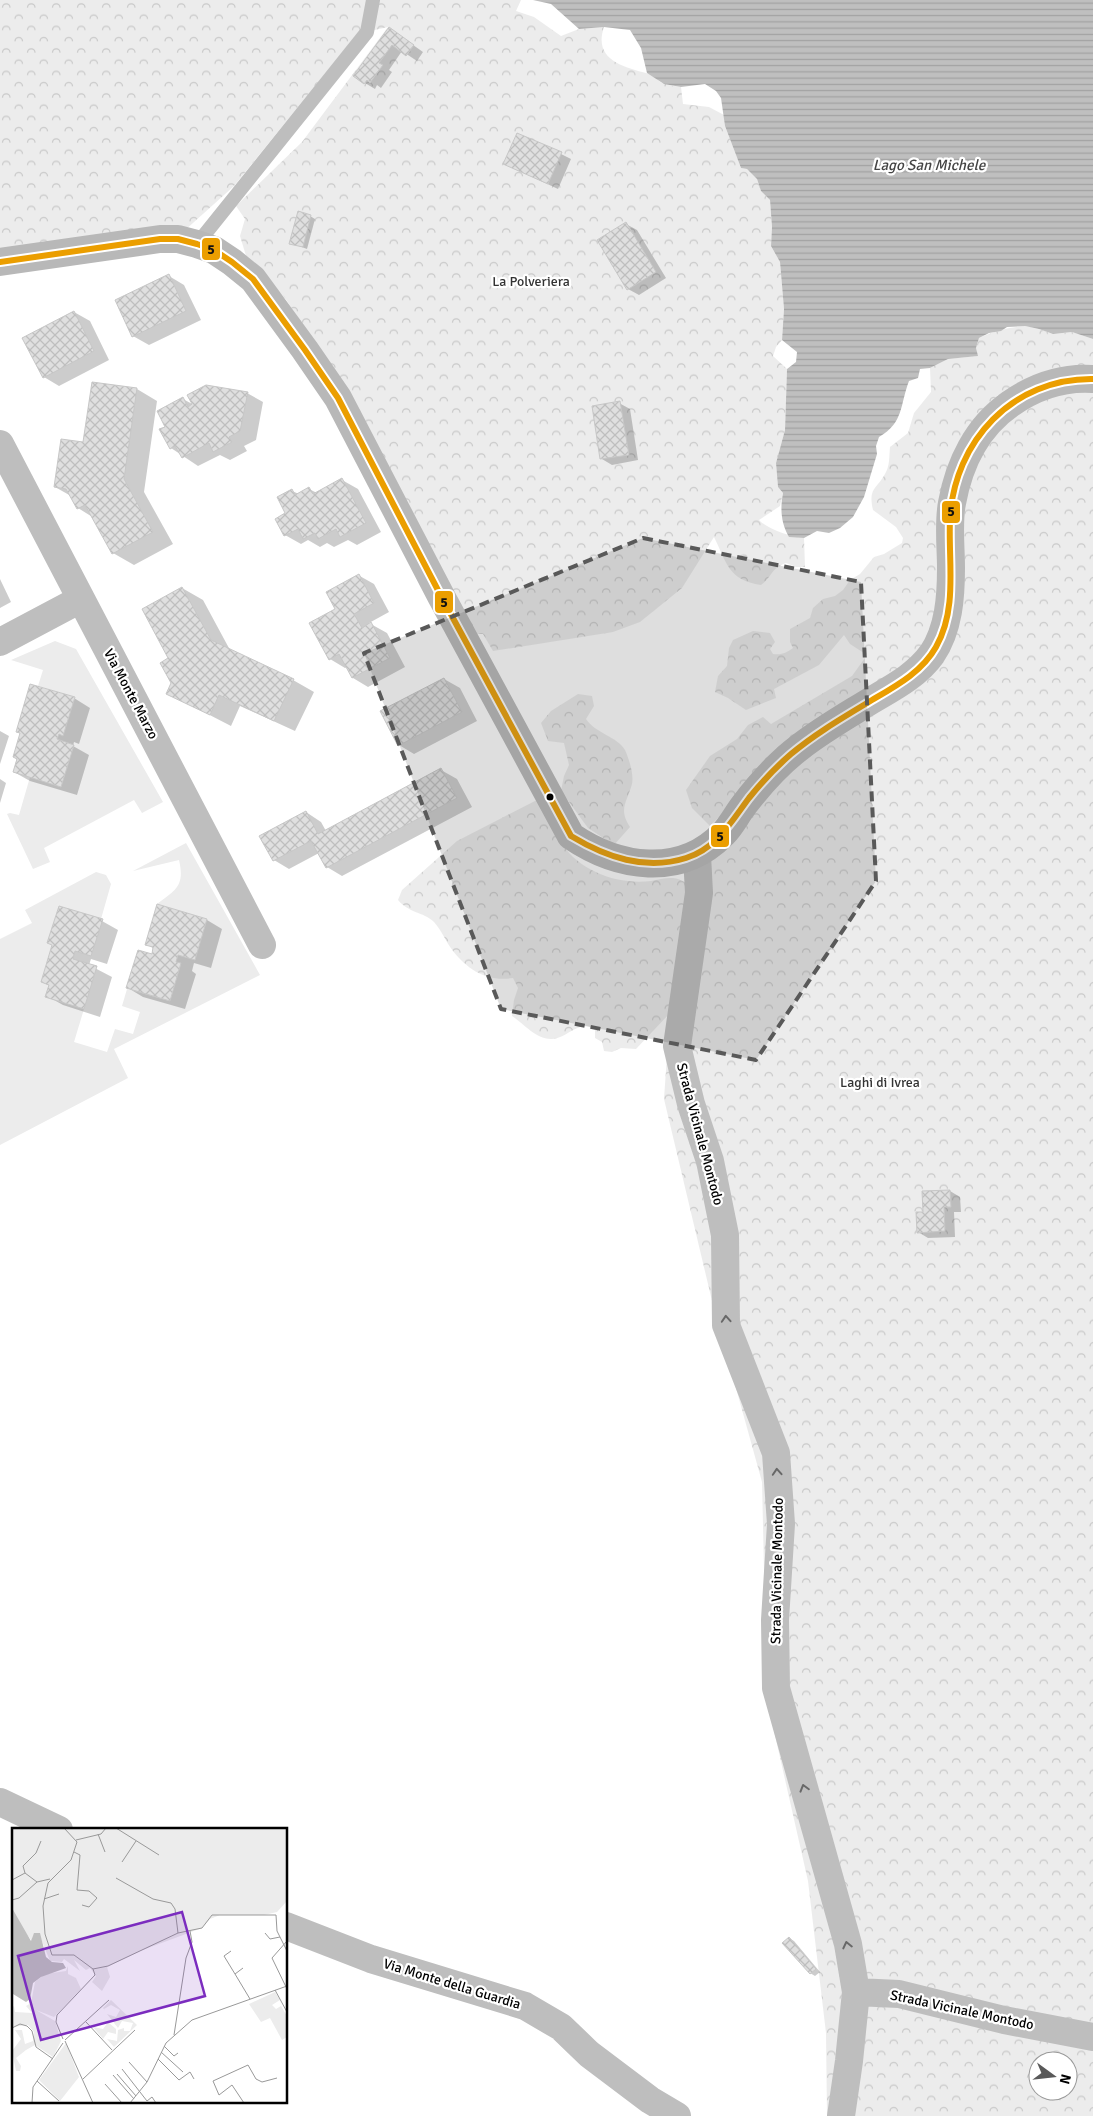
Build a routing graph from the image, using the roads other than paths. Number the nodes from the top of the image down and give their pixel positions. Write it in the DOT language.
graph roads {
  1 [pos="373,0"];
  2 [pos="197,244"];
  3 [pos="0,262"];
  4 [pos="1093,379"];
  5 [pos="0,444"];
  6 [pos="81,599"];
  7 [pos="0,642"];
  8 [pos="697,855"];
  9 [pos="262,945"];
  10 [pos="0,1802"];
  11 [pos="55,1828"];
  12 [pos="288,1927"];
  13 [pos="856,1992"];
  14 [pos="1093,2037"];
  15 [pos="677,2116"];
  16 [pos="840,2116"];
  1 -- 2 [label="lane"];
  2 -- 3 [label="main road"];
  2 -- 8 [label="main road"];
  4 -- 8 [label="main road"];
  5 -- 6 [label="street, Via Monte Marzo"];
  6 -- 7 [label="street"];
  6 -- 9 [label="street, Via Monte Marzo"];
  13 -- 8 [label="street, Strada Vicinale Montodo, one-way"];
  10 -- 11 [label="street"];
  12 -- 15 [label="street, Via Monte della Guardia"];
  13 -- 14 [label="street, Strada Vicinale Montodo"];
  13 -- 16 [label="street"];
}
